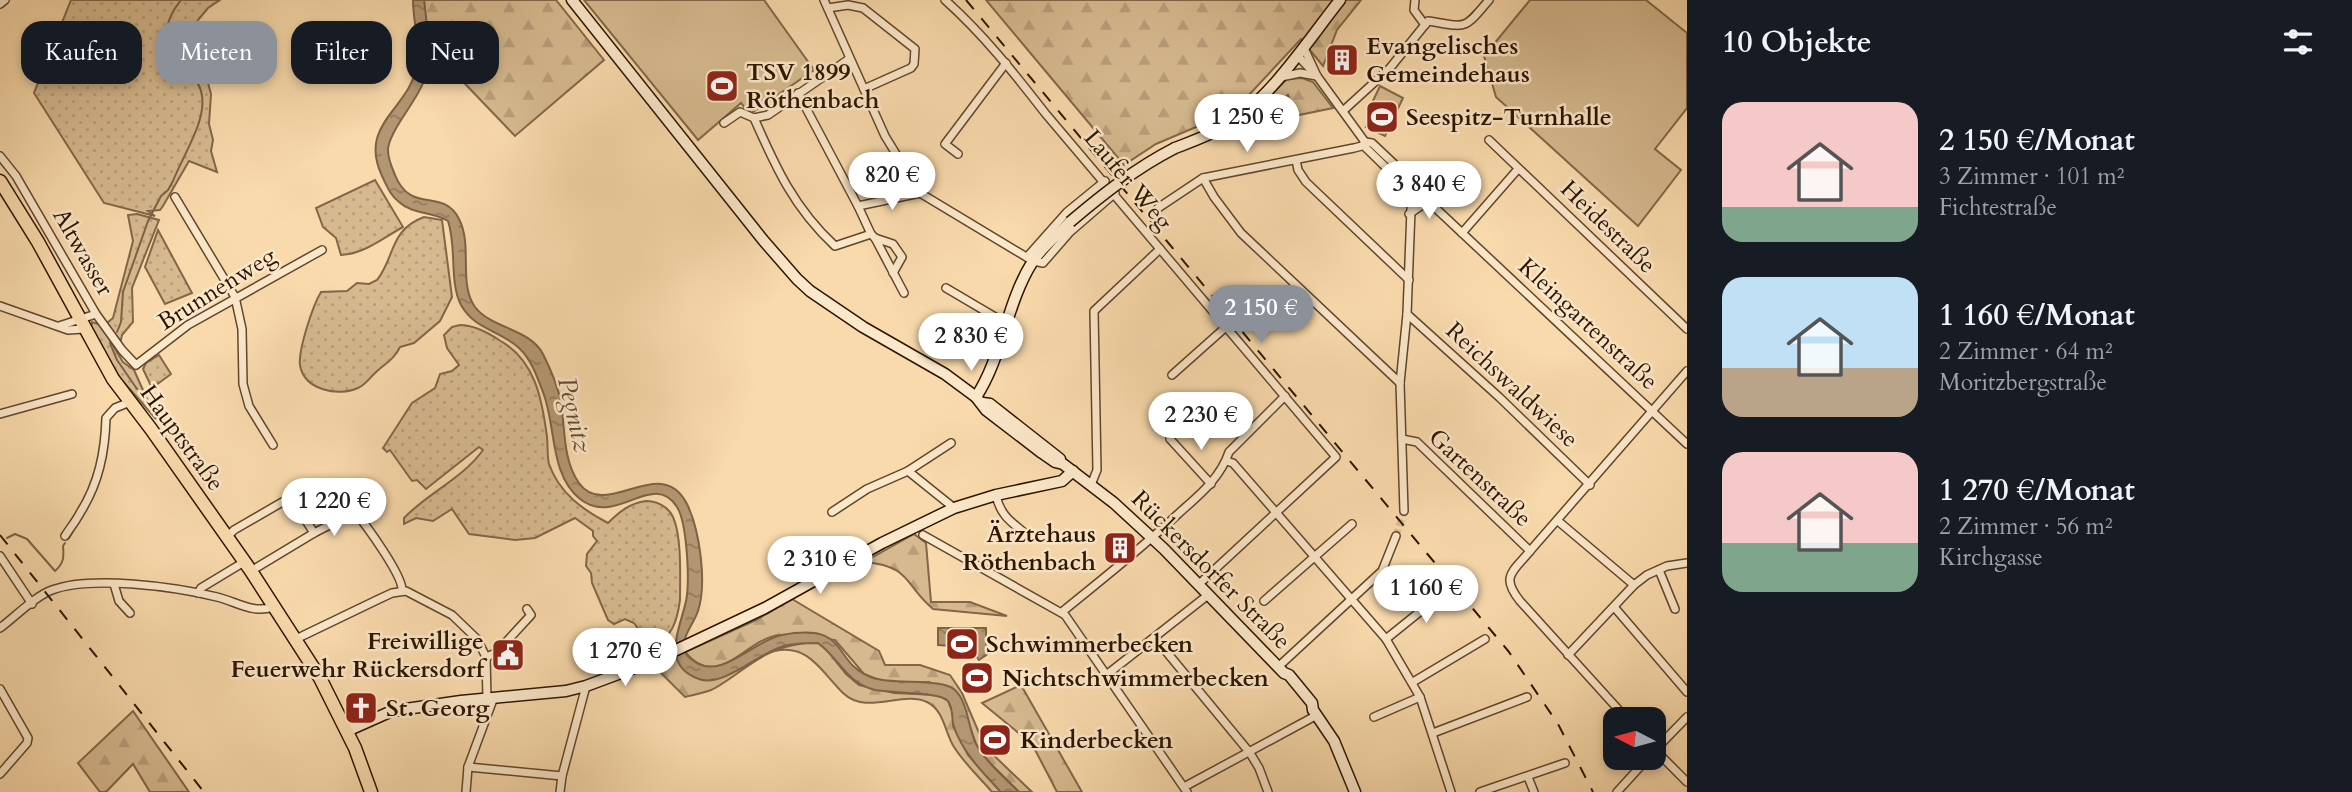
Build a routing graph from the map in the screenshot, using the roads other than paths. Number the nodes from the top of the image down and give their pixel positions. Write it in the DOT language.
graph roads {
  1 [pos="5,0"];
  2 [pos="572,0"];
  3 [pos="824,0"];
  4 [pos="945,0"];
  5 [pos="1340,0"];
  6 [pos="1415,0"];
  7 [pos="1489,0"];
  8 [pos="0,4"];
  9 [pos="828,8"];
  10 [pos="1425,25"];
  11 [pos="1300,51"];
  12 [pos="849,59"];
  13 [pos="1006,63"];
  14 [pos="1317,76"];
  15 [pos="1278,78"];
  16 [pos="864,89"];
  17 [pos="798,93"];
  18 [pos="1343,111"];
  19 [pos="754,118"];
  20 [pos="724,123"];
  21 [pos="1489,140"];
  22 [pos="1365,142"];
  23 [pos="958,154"];
  24 [pos="0,156"];
  25 [pos="1296,160"];
  26 [pos="1518,169"];
  27 [pos="1203,178"];
  28 [pos="0,181"];
  29 [pos="1105,181"];
  30 [pos="1413,190"];
  31 [pos="920,193"];
  32 [pos="1115,193"];
  33 [pos="175,197"];
  34 [pos="1428,201"];
  35 [pos="858,206"];
  36 [pos="1158,208"];
  37 [pos="1409,214"];
  38 [pos="1462,233"];
  39 [pos="873,236"];
  40 [pos="1160,249"];
  41 [pos="321,250"];
  42 [pos="1030,259"];
  43 [pos="893,273"];
  44 [pos="1409,280"];
  45 [pos="946,288"];
  46 [pos="904,293"];
  47 [pos="234,297"];
  48 [pos="0,306"];
  49 [pos="96,314"];
  50 [pos="1407,314"];
  51 [pos="81,324"];
  52 [pos="1007,324"];
  53 [pos="1227,326"];
  54 [pos="1687,329"];
  55 [pos="136,365"];
  56 [pos="1687,371"];
  57 [pos="1172,375"];
  58 [pos="1400,383"];
  59 [pos="72,394"];
  60 [pos="1285,396"];
  61 [pos="980,400"];
  62 [pos="131,402"];
  63 [pos="1651,411"];
  64 [pos="0,414"];
  65 [pos="1170,439"];
  66 [pos="1402,439"];
  67 [pos="951,443"];
  68 [pos="1687,444"];
  69 [pos="274,445"];
  70 [pos="1226,461"];
  71 [pos="908,471"];
  72 [pos="1073,471"];
  73 [pos="1211,484"];
  74 [pos="1091,485"];
  75 [pos="1590,485"];
  76 [pos="996,495"];
  77 [pos="954,508"];
  78 [pos="1276,510"];
  79 [pos="1404,511"];
  80 [pos="832,512"];
  81 [pos="1558,521"];
  82 [pos="1352,524"];
  83 [pos="314,533"];
  84 [pos="1026,534"];
  85 [pos="923,535"];
  86 [pos="65,536"];
  87 [pos="1396,536"];
  88 [pos="227,538"];
  89 [pos="1153,538"];
  90 [pos="1530,551"];
  91 [pos="1315,555"];
  92 [pos="0,556"];
  93 [pos="1687,563"];
  94 [pos="248,567"];
  95 [pos="1659,570"];
  96 [pos="114,583"];
  97 [pos="1198,585"];
  98 [pos="1634,586"];
  99 [pos="1448,589"];
  100 [pos="402,591"];
  101 [pos="198,593"];
  102 [pos="1208,596"];
  103 [pos="1352,598"];
  104 [pos="1264,601"];
  105 [pos="32,604"];
  106 [pos="273,607"];
  107 [pos="1615,608"];
  108 [pos="527,609"];
  109 [pos="1675,609"];
  110 [pos="130,612"];
  111 [pos="1062,612"];
  112 [pos="0,628"];
  113 [pos="1155,638"];
  114 [pos="296,639"];
  115 [pos="1386,639"];
  116 [pos="1485,639"];
  117 [pos="1568,655"];
  118 [pos="486,657"];
  119 [pos="1281,670"];
  120 [pos="1105,676"];
  121 [pos="1413,682"];
  122 [pos="586,686"];
  123 [pos="0,689"];
  124 [pos="1687,692"];
  125 [pos="1420,697"];
  126 [pos="1527,697"];
  127 [pos="491,698"];
  128 [pos="1615,707"];
  129 [pos="1315,712"];
  130 [pos="1374,717"];
  131 [pos="1687,718"];
  132 [pos="347,731"];
  133 [pos="1433,733"];
  134 [pos="1666,738"];
  135 [pos="1250,753"];
  136 [pos="1666,762"];
  137 [pos="1565,763"];
  138 [pos="468,767"];
  139 [pos="1637,770"];
  140 [pos="0,774"];
  141 [pos="562,776"];
  142 [pos="1528,777"];
  143 [pos="1687,782"];
  144 [pos="1186,790"];
  145 [pos="371,792"];
  146 [pos="466,792"];
  147 [pos="561,792"];
  148 [pos="1268,792"];
  149 [pos="1356,792"];
  150 [pos="1451,792"];
  151 [pos="1480,792"];
  152 [pos="1534,792"];
  153 [pos="1617,792"];
  1 -- 8 [label="street"];
  2 -- 61 [label="main road, Rückersdorfer Straße"];
  3 -- 9 [label="street"];
  4 -- 13 [label="street, Laufer Weg"];
  5 -- 11 [label="main road"];
  6 -- 10 [label="street"];
  7 -- 10 [label="street"];
  9 -- 12 [label="street"];
  9 -- 16 [label="street"];
  10 -- 18 [label="street"];
  11 -- 14 [label="street, Kleingartenstraße"];
  11 -- 15 [label="main road"];
  12 -- 16 [label="street"];
  12 -- 17 [label="street"];
  13 -- 23 [label="street"];
  13 -- 29 [label="street, Laufer Weg"];
  14 -- 15 [label="street"];
  14 -- 18 [label="street, Kleingartenstraße"];
  15 -- 42 [label="main road, bridge"];
  16 -- 31 [label="street"];
  17 -- 19 [label="street"];
  17 -- 35 [label="street"];
  18 -- 22 [label="street, Kleingartenstraße"];
  19 -- 20 [label="street"];
  19 -- 39 [label="street"];
  21 -- 26 [label="street, Heidestraße"];
  22 -- 25 [label="street"];
  22 -- 30 [label="street, Kleingartenstraße"];
  24 -- 49 [label="street, Altwasser"];
  25 -- 27 [label="street"];
  25 -- 44 [label="street"];
  26 -- 38 [label="street"];
  26 -- 54 [label="street, Heidestraße"];
  27 -- 36 [label="street"];
  27 -- 58 [label="street"];
  28 -- 51 [label="main road, Hauptstraße"];
  29 -- 32 [label="street, Laufer Weg"];
  29 -- 42 [label="street"];
  30 -- 34 [label="street, Kleingartenstraße"];
  30 -- 37 [label="street"];
  31 -- 35 [label="street"];
  31 -- 42 [label="street"];
  32 -- 40 [label="street, Laufer Weg"];
  32 -- 42 [label="street"];
  33 -- 47 [label="street"];
  34 -- 37 [label="street"];
  34 -- 38 [label="street, Kleingartenstraße"];
  35 -- 39 [label="street"];
  37 -- 44 [label="street"];
  38 -- 63 [label="street, Kleingartenstraße"];
  39 -- 43 [label="street"];
  39 -- 43 [label="street"];
  40 -- 53 [label="street"];
  40 -- 74 [label="street, Laufer Weg"];
  41 -- 47 [label="street, Brunnenweg"];
  42 -- 52 [label="main road"];
  43 -- 46 [label="street"];
  44 -- 50 [label="street"];
  45 -- 52 [label="street"];
  47 -- 55 [label="street, Brunnenweg"];
  47 -- 69 [label="street"];
  48 -- 51 [label="street"];
  49 -- 51 [label="street"];
  49 -- 55 [label="street, Altwasser"];
  50 -- 58 [label="street"];
  50 -- 75 [label="street, Reichswaldwiese"];
  51 -- 62 [label="main road, Hauptstraße"];
  52 -- 61 [label="main road"];
  53 -- 57 [label="street"];
  53 -- 60 [label="street"];
  56 -- 63 [label="street"];
  58 -- 66 [label="street"];
  59 -- 64 [label="street"];
  60 -- 70 [label="street"];
  60 -- 78 [label="street"];
  61 -- 72 [label="main road, Rückersdorfer Straße"];
  62 -- 86 [label="street"];
  62 -- 88 [label="main road, Hauptstraße"];
  63 -- 68 [label="street, Kleingartenstraße"];
  63 -- 75 [label="street"];
  65 -- 73 [label="street"];
  66 -- 79 [label="street"];
  66 -- 90 [label="street, Gartenstraße"];
  67 -- 71 [label="street"];
  70 -- 73 [label="street"];
  70 -- 78 [label="street"];
  71 -- 77 [label="street"];
  71 -- 80 [label="street"];
  72 -- 74 [label="main road, Rückersdorfer Straße"];
  72 -- 76 [label="main road"];
  73 -- 89 [label="street"];
  74 -- 89 [label="main road, Rückersdorfer Straße"];
  75 -- 81 [label="street"];
  76 -- 77 [label="main road"];
  76 -- 84 [label="street"];
  77 -- 122 [label="main road"];
  78 -- 91 [label="street"];
  78 -- 97 [label="street"];
  81 -- 90 [label="street"];
  81 -- 98 [label="street"];
  82 -- 91 [label="street"];
  83 -- 88 [label="street"];
  83 -- 94 [label="street"];
  83 -- 100 [label="street"];
  85 -- 111 [label="street"];
  87 -- 103 [label="street"];
  88 -- 94 [label="main road, Hauptstraße"];
  89 -- 97 [label="main road, Rückersdorfer Straße"];
  89 -- 111 [label="street"];
  90 -- 117 [label="street"];
  91 -- 103 [label="street"];
  91 -- 104 [label="street"];
  92 -- 105 [label="street"];
  93 -- 95 [label="street"];
  94 -- 101 [label="street"];
  94 -- 106 [label="main road, Hauptstraße"];
  95 -- 98 [label="street"];
  95 -- 109 [label="street"];
  96 -- 101 [label="street"];
  96 -- 105 [label="street"];
  96 -- 110 [label="street"];
  97 -- 102 [label="main road, Rückersdorfer Straße"];
  98 -- 107 [label="street"];
  99 -- 115 [label="street"];
  100 -- 114 [label="street"];
  100 -- 118 [label="street"];
  101 -- 106 [label="street"];
  102 -- 113 [label="street"];
  102 -- 119 [label="main road, Rückersdorfer Straße"];
  103 -- 115 [label="street"];
  103 -- 119 [label="street"];
  105 -- 112 [label="street"];
  106 -- 114 [label="main road, Hauptstraße"];
  107 -- 117 [label="street"];
  107 -- 124 [label="street"];
  108 -- 118 [label="street"];
  111 -- 120 [label="street"];
  113 -- 120 [label="street"];
  113 -- 135 [label="street"];
  114 -- 132 [label="main road, Hauptstraße"];
  115 -- 121 [label="street"];
  116 -- 121 [label="street"];
  117 -- 128 [label="street"];
  118 -- 127 [label="street"];
  119 -- 129 [label="main road, Rückersdorfer Straße"];
  120 -- 144 [label="street"];
  121 -- 125 [label="street"];
  122 -- 127 [label="main road"];
  122 -- 141 [label="street"];
  123 -- 140 [label="street"];
  125 -- 130 [label="street"];
  125 -- 133 [label="street"];
  126 -- 133 [label="street"];
  127 -- 132 [label="main road"];
  127 -- 138 [label="street"];
  129 -- 135 [label="street"];
  129 -- 149 [label="main road, Rückersdorfer Straße"];
  131 -- 134 [label="street"];
  132 -- 145 [label="main road, Hauptstraße"];
  133 -- 150 [label="street"];
  135 -- 144 [label="street"];
  135 -- 148 [label="street"];
  136 -- 143 [label="street"];
  137 -- 142 [label="street"];
  138 -- 141 [label="street"];
  138 -- 146 [label="street"];
  139 -- 153 [label="street"];
  141 -- 147 [label="street"];
  142 -- 151 [label="street"];
  142 -- 152 [label="street"];
}
